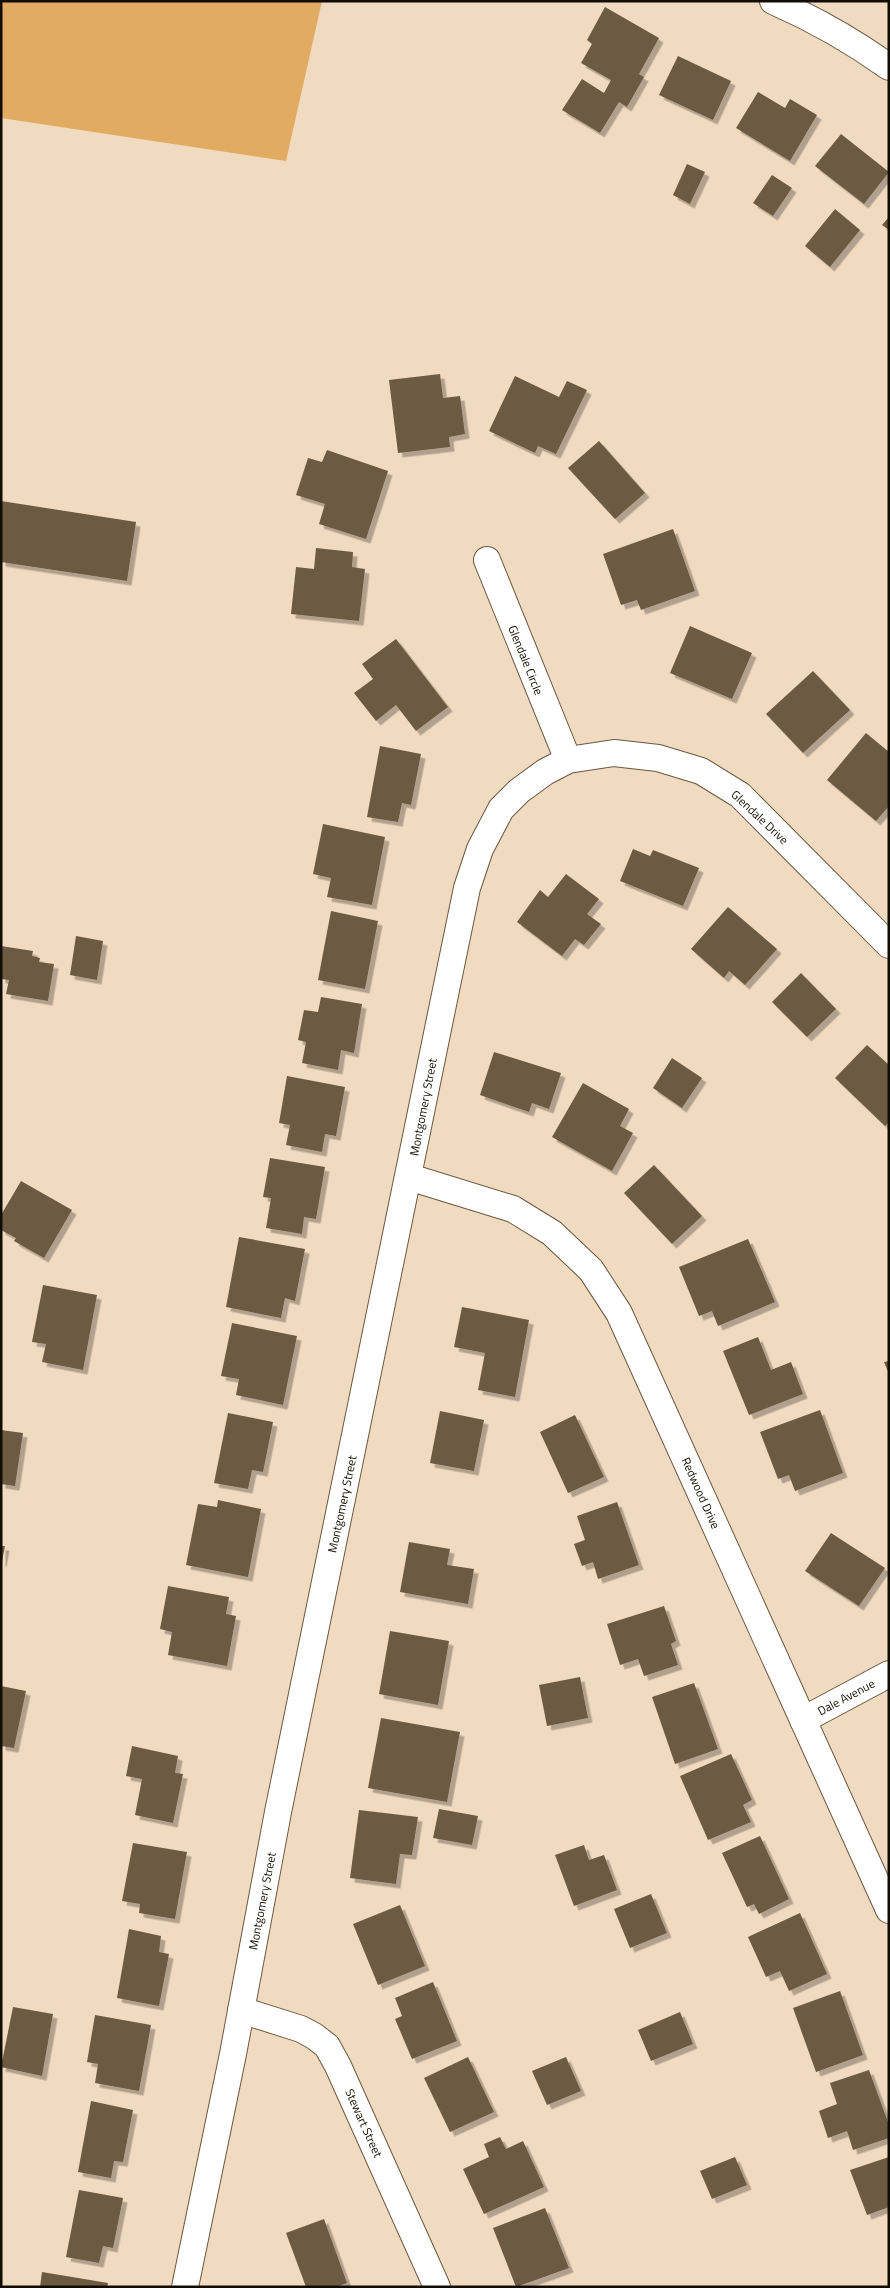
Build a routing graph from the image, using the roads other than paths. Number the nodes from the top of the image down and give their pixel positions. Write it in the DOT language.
graph roads {
  1 [pos="773,1"];
  2 [pos="889,67"];
  3 [pos="486,560"];
  4 [pos="568,760"];
  5 [pos="889,945"];
  6 [pos="409,1177"];
  7 [pos="889,1674"];
  8 [pos="803,1720"];
  9 [pos="889,1910"];
  10 [pos="242,2010"];
  11 [pos="185,2287"];
  12 [pos="437,2287"];
  1 -- 2 [label="street"];
  3 -- 4 [label="street, Glendale Circle"];
  4 -- 5 [label="street, Glendale Drive"];
  4 -- 6 [label="street, Montgomery Street"];
  6 -- 8 [label="street, Redwood Drive"];
  6 -- 10 [label="street, Montgomery Street"];
  7 -- 8 [label="street, Dale Avenue"];
  8 -- 9 [label="street, Redwood Drive"];
  10 -- 11 [label="street, Montgomery Street"];
  10 -- 12 [label="street, Stewart Street"];
}
